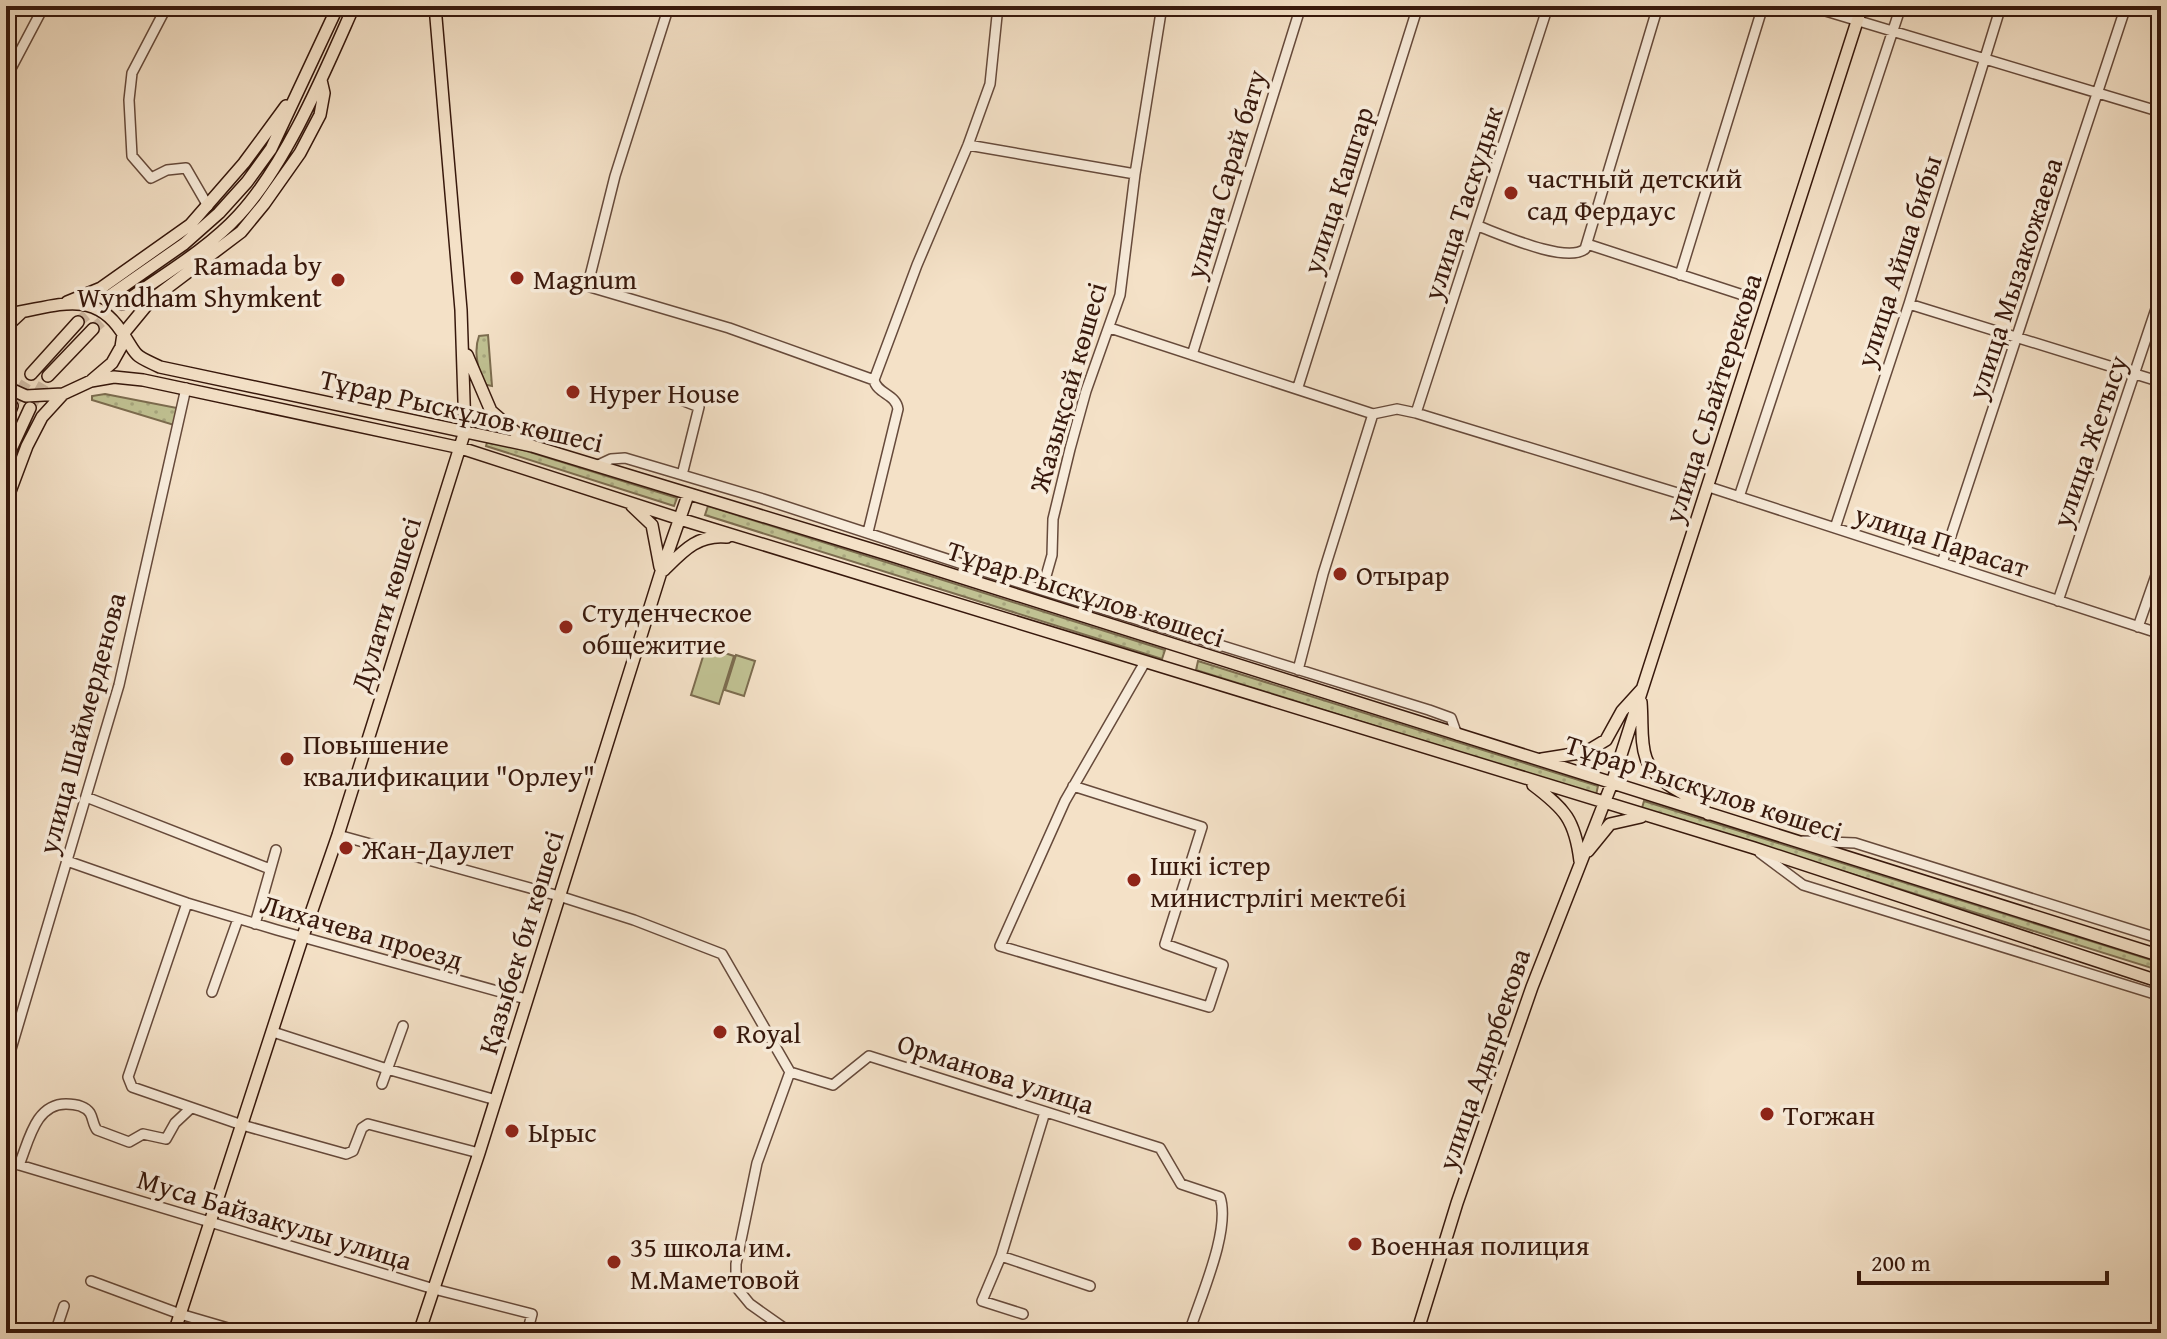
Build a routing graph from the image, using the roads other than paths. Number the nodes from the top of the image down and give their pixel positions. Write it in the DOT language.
graph roads {
  1 [pos="44,6"];
  2 [pos="167,6"];
  3 [pos="338,6"];
  4 [pos="354,6"];
  5 [pos="435,6"];
  6 [pos="669,6"];
  7 [pos="998,6"];
  8 [pos="1162,6"];
  9 [pos="1301,6"];
  10 [pos="1418,6"];
  11 [pos="1548,6"];
  12 [pos="1658,6"];
  13 [pos="1763,6"];
  14 [pos="1809,6"];
  15 [pos="1862,6"];
  16 [pos="1901,6"];
  17 [pos="2001,6"];
  18 [pos="2126,6"];
  19 [pos="1833,9"];
  20 [pos="1857,21"];
  21 [pos="1894,31"];
  22 [pos="1985,57"];
  23 [pos="6,78"];
  24 [pos="321,80"];
  25 [pos="303,83"];
  26 [pos="2099,93"];
  27 [pos="2161,112"];
  28 [pos="968,145"];
  29 [pos="1135,174"];
  30 [pos="208,206"];
  31 [pos="1478,226"];
  32 [pos="1587,244"];
  33 [pos="1680,275"];
  34 [pos="2161,294"];
  35 [pos="1746,296"];
  36 [pos="108,297"];
  37 [pos="63,303"];
  38 [pos="122,304"];
  39 [pos="1909,304"];
  40 [pos="21,313"];
  41 [pos="6,314"];
  42 [pos="78,322"];
  43 [pos="6,327"];
  44 [pos="1110,328"];
  45 [pos="93,329"];
  46 [pos="123,334"];
  47 [pos="2018,338"];
  48 [pos="464,346"];
  49 [pos="1192,355"];
  50 [pos="31,374"];
  51 [pos="2135,374"];
  52 [pos="48,376"];
  53 [pos="874,380"];
  54 [pos="91,381"];
  55 [pos="2161,382"];
  56 [pos="6,387"];
  57 [pos="1298,387"];
  58 [pos="186,388"];
  59 [pos="63,394"];
  60 [pos="676,398"];
  61 [pos="12,406"];
  62 [pos="30,408"];
  63 [pos="1416,413"];
  64 [pos="1373,414"];
  65 [pos="6,421"];
  66 [pos="465,431"];
  67 [pos="532,446"];
  68 [pos="461,448"];
  69 [pos="6,460"];
  70 [pos="596,466"];
  71 [pos="687,477"];
  72 [pos="1709,487"];
  73 [pos="688,495"];
  74 [pos="1684,495"];
  75 [pos="614,496"];
  76 [pos="1739,497"];
  77 [pos="6,502"];
  78 [pos="680,519"];
  79 [pos="1835,528"];
  80 [pos="868,532"];
  81 [pos="755,540"];
  82 [pos="894,540"];
  83 [pos="890,555"];
  84 [pos="2161,561"];
  85 [pos="1942,563"];
  86 [pos="661,572"];
  87 [pos="1042,590"];
  88 [pos="2058,601"];
  89 [pos="2138,627"];
  90 [pos="2161,634"];
  91 [pos="1182,649"];
  92 [pos="1145,662"];
  93 [pos="1298,670"];
  94 [pos="1176,671"];
  95 [pos="1643,691"];
  96 [pos="1457,735"];
  97 [pos="1538,760"];
  98 [pos="1526,780"];
  99 [pos="1612,783"];
  100 [pos="1073,786"];
  101 [pos="86,797"];
  102 [pos="1605,804"];
  103 [pos="1708,814"];
  104 [pos="1646,816"];
  105 [pos="338,835"];
  106 [pos="1788,840"];
  107 [pos="1754,848"];
  108 [pos="276,850"];
  109 [pos="1581,859"];
  110 [pos="67,861"];
  111 [pos="270,869"];
  112 [pos="559,896"];
  113 [pos="187,903"];
  114 [pos="238,919"];
  115 [pos="255,924"];
  116 [pos="303,936"];
  117 [pos="2161,939"];
  118 [pos="2161,956"];
  119 [pos="2161,982"];
  120 [pos="212,992"];
  121 [pos="2161,996"];
  122 [pos="526,999"];
  123 [pos="403,1026"];
  124 [pos="273,1032"];
  125 [pos="6,1066"];
  126 [pos="387,1069"];
  127 [pos="790,1072"];
  128 [pos="382,1084"];
  129 [pos="496,1100"];
  130 [pos="191,1108"];
  131 [pos="1045,1112"];
  132 [pos="242,1125"];
  133 [pos="479,1153"];
  134 [pos="6,1161"];
  135 [pos="19,1165"];
  136 [pos="209,1223"];
  137 [pos="1001,1256"];
  138 [pos="91,1281"];
  139 [pos="1090,1286"];
  140 [pos="434,1289"];
  141 [pos="64,1306"];
  142 [pos="180,1314"];
  143 [pos="1023,1314"];
  144 [pos="55,1333"];
  145 [pos="174,1333"];
  146 [pos="245,1333"];
  147 [pos="419,1333"];
  148 [pos="527,1333"];
  149 [pos="791,1333"];
  150 [pos="1189,1333"];
  151 [pos="1417,1333"];
  1 -- 23 [label="street"];
  2 -- 30 [label="street"];
  3 -- 25 [label="main road"];
  4 -- 24 [label="main road"];
  5 -- 48 [label="main road, Дулати көшесі"];
  6 -- 53 [label="street"];
  7 -- 28 [label="street"];
  8 -- 29 [label="street, Жазықсай көшесі"];
  9 -- 49 [label="street, улица Сарай бату"];
  10 -- 57 [label="street, улица Кашгар"];
  11 -- 31 [label="street, улица Таскудык"];
  12 -- 32 [label="street"];
  13 -- 33 [label="street"];
  14 -- 19 [label="street"];
  15 -- 20 [label="main road, улица С.Байтерекова"];
  16 -- 21 [label="street"];
  17 -- 22 [label="street, улица Айша бибы"];
  18 -- 26 [label="street, улица Мызакожаева"];
  19 -- 20 [label="street"];
  20 -- 21 [label="street"];
  20 -- 72 [label="main road, улица С.Байтерекова"];
  21 -- 22 [label="street"];
  21 -- 76 [label="street"];
  22 -- 26 [label="street"];
  22 -- 39 [label="street, улица Айша бибы"];
  24 -- 38 [label="main road"];
  24 -- 46 [label="main road"];
  25 -- 30 [label="main road"];
  25 -- 36 [label="main road"];
  26 -- 27 [label="street"];
  26 -- 47 [label="street, улица Мызакожаева"];
  28 -- 29 [label="street"];
  28 -- 53 [label="street"];
  29 -- 44 [label="street, Жазықсай көшесі"];
  30 -- 37 [label="main road"];
  31 -- 32 [label="street"];
  31 -- 63 [label="street, улица Таскудык"];
  32 -- 33 [label="street"];
  33 -- 35 [label="street"];
  34 -- 51 [label="street, улица Жетысу"];
  37 -- 40 [label="main road, Тұрар Рыскұлов көшесі"];
  37 -- 46 [label="main road, Тұрар Рыскұлов көшесі"];
  39 -- 47 [label="street"];
  39 -- 79 [label="street, улица Айша бибы"];
  40 -- 41 [label="main road, Тұрар Рыскұлов көшесі"];
  40 -- 43 [label="main road"];
  42 -- 50 [label="main road"];
  44 -- 49 [label="street"];
  44 -- 87 [label="street, Жазықсай көшесі"];
  45 -- 52 [label="main road"];
  46 -- 54 [label="main road"];
  46 -- 66 [label="main road, Тұрар Рыскұлов көшесі"];
  47 -- 51 [label="street"];
  47 -- 85 [label="street, улица Мызакожаева"];
  48 -- 66 [label="main road, Дулати көшесі"];
  48 -- 67 [label="main road"];
  49 -- 57 [label="street"];
  51 -- 55 [label="street"];
  51 -- 88 [label="street, улица Жетысу"];
  53 -- 80 [label="street"];
  54 -- 58 [label="main road"];
  54 -- 59 [label="main road"];
  56 -- 59 [label="main road"];
  57 -- 64 [label="street"];
  58 -- 68 [label="main road, Тұрар Рыскұлов көшесі"];
  58 -- 101 [label="street, улица Шаймерденова"];
  59 -- 77 [label="main road"];
  60 -- 71 [label="street"];
  61 -- 65 [label="main road"];
  62 -- 69 [label="main road"];
  63 -- 64 [label="street"];
  63 -- 74 [label="street"];
  64 -- 93 [label="street"];
  66 -- 67 [label="main road, Тұрар Рыскұлов көшесі"];
  66 -- 68 [label="main road, Дулати көшесі"];
  67 -- 70 [label="main road, Тұрар Рыскұлов көшесі"];
  68 -- 75 [label="main road, Тұрар Рыскұлов көшесі"];
  68 -- 105 [label="main road, Дулати көшесі"];
  70 -- 71 [label="street"];
  70 -- 73 [label="main road, Тұрар Рыскұлов көшесі"];
  71 -- 73 [label="street"];
  71 -- 80 [label="street"];
  72 -- 76 [label="street, улица Парасат"];
  72 -- 95 [label="main road, улица С.Байтерекова"];
  73 -- 78 [label="main road, Қазыбек би көшесі"];
  73 -- 83 [label="main road, Тұрар Рыскұлов көшесі"];
  75 -- 78 [label="main road, Тұрар Рыскұлов көшесі"];
  75 -- 86 [label="main road"];
  76 -- 79 [label="street, улица Парасат"];
  78 -- 81 [label="main road, Тұрар Рыскұлов көшесі"];
  78 -- 86 [label="main road, Қазыбек би көшесі"];
  79 -- 85 [label="street, улица Парасат"];
  80 -- 82 [label="street"];
  81 -- 86 [label="main road"];
  81 -- 92 [label="main road"];
  82 -- 83 [label="street"];
  82 -- 87 [label="street"];
  83 -- 91 [label="main road, Тұрар Рыскұлов көшесі"];
  84 -- 89 [label="street"];
  85 -- 88 [label="street, улица Парасат"];
  86 -- 112 [label="main road, Қазыбек би көшесі"];
  87 -- 93 [label="street"];
  88 -- 89 [label="street, улица Парасат"];
  89 -- 90 [label="street, улица Парасат"];
  91 -- 94 [label="main road"];
  91 -- 96 [label="main road, Тұрар Рыскұлов көшесі"];
  92 -- 94 [label="main road"];
  92 -- 100 [label="street"];
  93 -- 96 [label="street"];
  94 -- 98 [label="main road"];
  95 -- 97 [label="main road"];
  95 -- 99 [label="main road, улица С.Байтерекова"];
  95 -- 103 [label="main road"];
  96 -- 97 [label="main road, Тұрар Рыскұлов көшесі"];
  97 -- 99 [label="main road, Тұрар Рыскұлов көшесі"];
  98 -- 102 [label="main road"];
  98 -- 109 [label="main road"];
  99 -- 102 [label="main road, улица С.Байтерекова"];
  99 -- 103 [label="main road, Тұрар Рыскұлов көшесі"];
  100 -- 100 [label="street"];
  101 -- 110 [label="street, улица Шаймерденова"];
  101 -- 111 [label="street"];
  102 -- 104 [label="main road"];
  102 -- 109 [label="main road, улица Адырбекова"];
  103 -- 106 [label="main road, Тұрар Рыскұлов көшесі"];
  104 -- 107 [label="main road"];
  104 -- 109 [label="main road"];
  105 -- 112 [label="street"];
  105 -- 116 [label="main road, Дулати көшесі"];
  106 -- 117 [label="street"];
  106 -- 118 [label="main road, Тұрар Рыскұлов көшесі"];
  107 -- 119 [label="main road"];
  107 -- 121 [label="street"];
  108 -- 111 [label="street"];
  109 -- 151 [label="main road, улица Адырбекова"];
  110 -- 113 [label="street, Лихачева проезд"];
  110 -- 125 [label="street, улица Шаймерденова"];
  111 -- 115 [label="street"];
  112 -- 122 [label="main road, Қазыбек би көшесі"];
  112 -- 127 [label="street"];
  113 -- 114 [label="street, Лихачева проезд"];
  113 -- 130 [label="street"];
  114 -- 115 [label="street, Лихачева проезд"];
  114 -- 120 [label="street"];
  115 -- 116 [label="street, Лихачева проезд"];
  116 -- 122 [label="street, Лихачева проезд"];
  116 -- 124 [label="main road, Дулати көшесі"];
  122 -- 129 [label="main road, Қазыбек би көшесі"];
  123 -- 126 [label="street"];
  124 -- 126 [label="street"];
  124 -- 132 [label="main road, Дулати көшесі"];
  126 -- 128 [label="street"];
  126 -- 129 [label="street"];
  127 -- 131 [label="street, Орманова улица"];
  127 -- 149 [label="street"];
  129 -- 133 [label="main road, Қазыбек би көшесі"];
  130 -- 132 [label="street"];
  130 -- 135 [label="street"];
  131 -- 137 [label="street"];
  131 -- 150 [label="street, Орманова улица"];
  132 -- 133 [label="street"];
  132 -- 136 [label="main road, Дулати көшесі"];
  133 -- 140 [label="main road, Қазыбек би көшесі"];
  134 -- 135 [label="street, Муса Байзакулы улица"];
  135 -- 136 [label="street, Муса Байзакулы улица"];
  136 -- 140 [label="street, Муса Байзакулы улица"];
  136 -- 142 [label="main road, Дулати көшесі"];
  137 -- 139 [label="street"];
  137 -- 143 [label="street"];
  138 -- 142 [label="street"];
  140 -- 147 [label="main road, Қазыбек би көшесі"];
  140 -- 148 [label="street, Муса Байзакулы улица"];
  141 -- 144 [label="street"];
  142 -- 145 [label="main road, Дулати көшесі"];
  142 -- 146 [label="street"];
}
